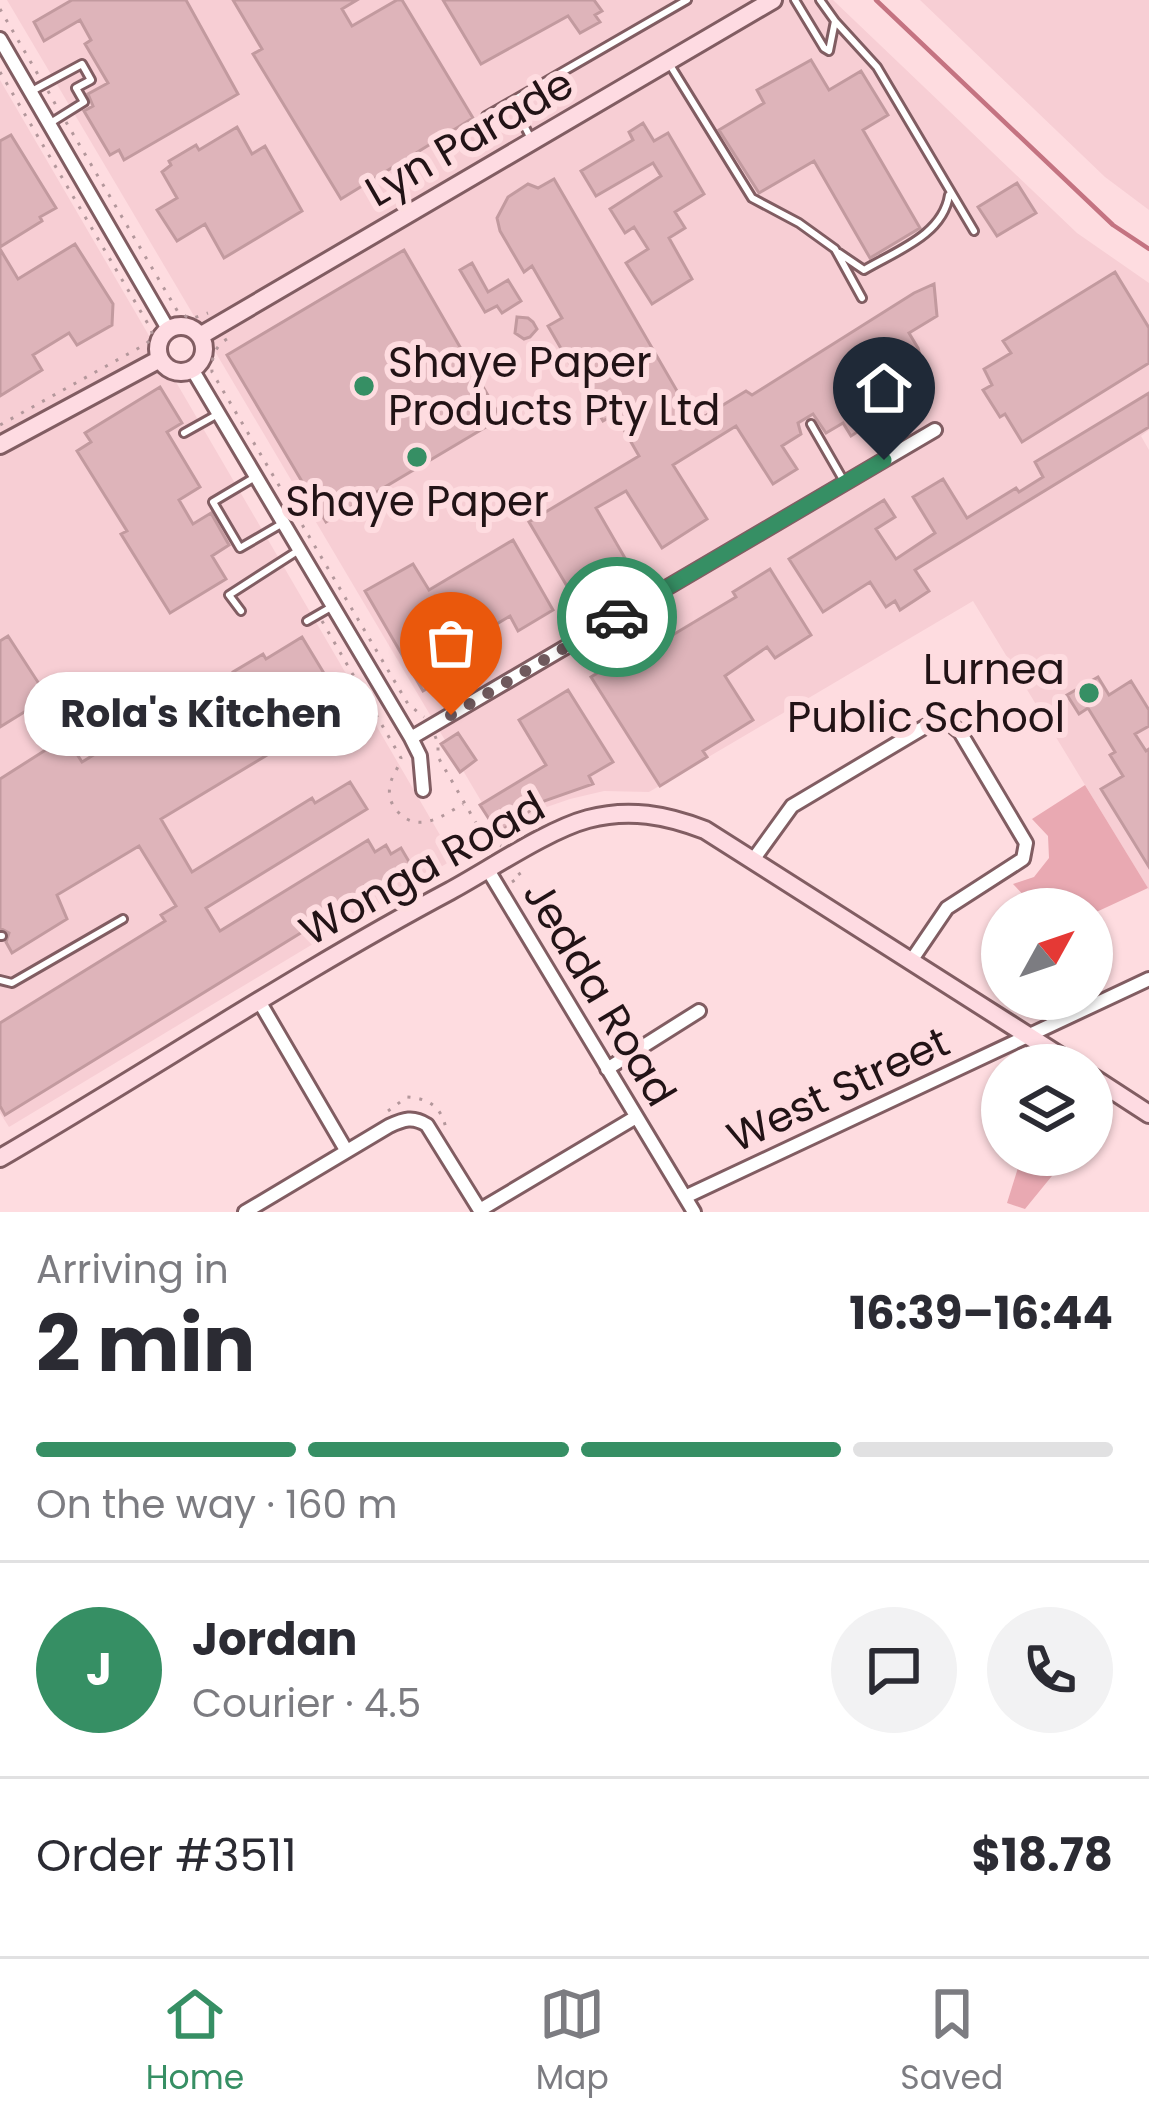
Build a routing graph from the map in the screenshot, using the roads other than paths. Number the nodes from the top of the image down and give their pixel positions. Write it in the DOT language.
graph roads {
  1 [pos="688,0"];
  2 [pos="773,0"];
  3 [pos="795,0"];
  4 [pos="820,0"];
  5 [pos="836,21"];
  6 [pos="0,39"];
  7 [pos="668,62"];
  8 [pos="37,88"];
  9 [pos="512,101"];
  10 [pos="487,116"];
  11 [pos="55,120"];
  12 [pos="533,142"];
  13 [pos="950,191"];
  14 [pos="974,231"];
  15 [pos="835,249"];
  16 [pos="862,298"];
  17 [pos="168,329"];
  18 [pos="200,336"];
  19 [pos="160,359"];
  20 [pos="192,369"];
  21 [pos="218,413"];
  22 [pos="811,424"];
  23 [pos="935,430"];
  24 [pos="184,433"];
  25 [pos="0,445"];
  26 [pos="256,477"];
  27 [pos="845,483"];
  28 [pos="283,523"];
  29 [pos="299,550"];
  30 [pos="333,606"];
  31 [pos="241,611"];
  32 [pos="307,621"];
  33 [pos="411,738"];
  34 [pos="423,790"];
  35 [pos="753,860"];
  36 [pos="488,870"];
  37 [pos="123,919"];
  38 [pos="910,962"];
  39 [pos="1149,979"];
  40 [pos="0,980"];
  41 [pos="259,1001"];
  42 [pos="699,1011"];
  43 [pos="1028,1036"];
  44 [pos="1041,1044"];
  45 [pos="607,1069"];
  46 [pos="1113,1091"];
  47 [pos="1149,1114"];
  48 [pos="636,1117"];
  49 [pos="346,1150"];
  50 [pos="0,1158"];
  51 [pos="685,1197"];
  52 [pos="270,1206"];
  53 [pos="480,1211"];
  54 [pos="245,1212"];
  55 [pos="694,1212"];
  1 -- 9 [label="lane"];
  2 -- 7 [label="street, Lyn Parade"];
  3 -- 5 [label="lane"];
  4 -- 5 [label="lane"];
  5 -- 13 [label="lane"];
  6 -- 8 [label="street"];
  7 -- 12 [label="street, Lyn Parade"];
  7 -- 15 [label="lane"];
  8 -- 11 [label="street"];
  8 -- 11 [label="lane"];
  9 -- 10 [label="lane"];
  9 -- 12 [label="lane"];
  11 -- 17 [label="street"];
  12 -- 18 [label="street, Lyn Parade"];
  13 -- 14 [label="lane"];
  13 -- 15 [label="lane"];
  15 -- 16 [label="lane"];
  17 -- 18 [label="street"];
  17 -- 19 [label="street"];
  18 -- 20 [label="street"];
  19 -- 20 [label="street"];
  19 -- 25 [label="street"];
  20 -- 21 [label="street"];
  21 -- 24 [label="lane"];
  21 -- 26 [label="street"];
  22 -- 27 [label="lane"];
  23 -- 27 [label="street"];
  26 -- 28 [label="street"];
  26 -- 28 [label="lane"];
  27 -- 33 [label="street"];
  28 -- 29 [label="street"];
  29 -- 30 [label="street"];
  29 -- 31 [label="lane"];
  30 -- 32 [label="lane"];
  30 -- 33 [label="street"];
  33 -- 34 [label="street"];
  35 -- 36 [label="street, Wonga Road"];
  35 -- 38 [label="street, Wonga Road"];
  35 -- 38 [label="street"];
  36 -- 41 [label="street, Wonga Road"];
  36 -- 45 [label="street, Jedda Road"];
  37 -- 40 [label="lane"];
  38 -- 43 [label="street, Wonga Road"];
  39 -- 43 [label="street, West Street"];
  41 -- 49 [label="street"];
  41 -- 50 [label="street, Wonga Road"];
  42 -- 45 [label="street"];
  43 -- 44 [label="street, Wonga Road"];
  43 -- 51 [label="street, West Street"];
  45 -- 48 [label="street, Jedda Road"];
  46 -- 47 [label="street"];
  48 -- 51 [label="street, Jedda Road"];
  48 -- 53 [label="street"];
  49 -- 52 [label="street"];
  49 -- 53 [label="street"];
  51 -- 55 [label="street, Jedda Road"];
  52 -- 54 [label="street"];
}
